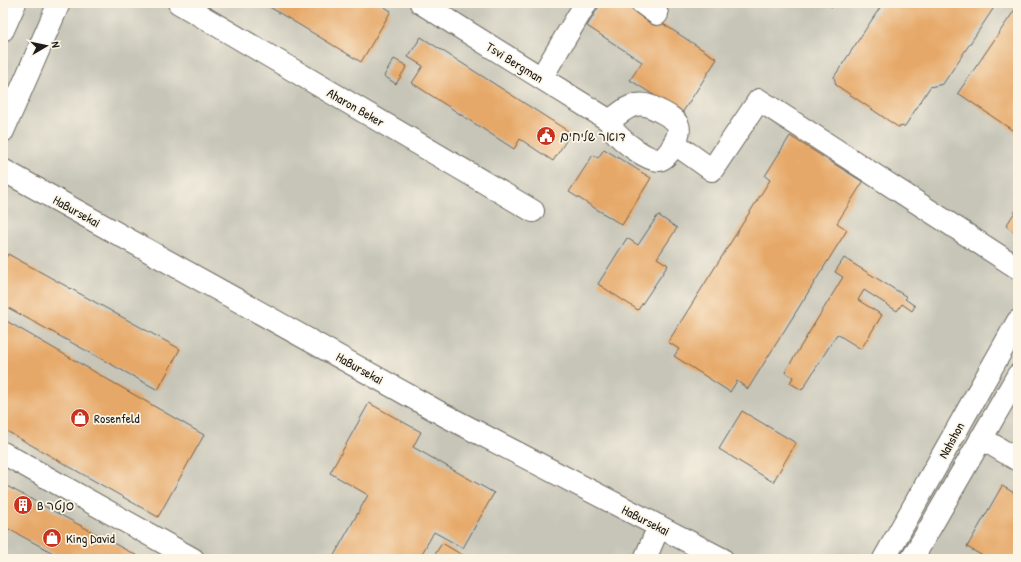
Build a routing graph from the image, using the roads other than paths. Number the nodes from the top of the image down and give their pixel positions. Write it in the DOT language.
graph roads {
  1 [pos="15,3"];
  2 [pos="59,3"];
  3 [pos="179,3"];
  4 [pos="421,3"];
  5 [pos="586,3"];
  6 [pos="3,30"];
  7 [pos="541,78"];
  8 [pos="610,121"];
  9 [pos="3,131"];
  10 [pos="674,143"];
  11 [pos="3,170"];
  12 [pos="533,211"];
  13 [pos="1018,268"];
  14 [pos="1018,321"];
  15 [pos="1018,375"];
  16 [pos="981,438"];
  17 [pos="3,453"];
  18 [pos="1018,460"];
  19 [pos="658,526"];
  20 [pos="192,559"];
  21 [pos="645,559"];
  22 [pos="722,559"];
  23 [pos="884,559"];
  24 [pos="912,559"];
  1 -- 6 [label="street"];
  2 -- 9 [label="street"];
  3 -- 12 [label="street, Aharon Beker"];
  4 -- 7 [label="street, Tsvi Bergman"];
  5 -- 7 [label="street"];
  7 -- 8 [label="street, Tsvi Bergman"];
  8 -- 10 [label="street, Tsvi Bergman"];
  8 -- 10 [label="street, Tsvi Bergman"];
  10 -- 13 [label="street"];
  11 -- 19 [label="street, HaBursekai"];
  14 -- 23 [label="street, Nahshon"];
  15 -- 16 [label="street, Nahshon"];
  16 -- 18 [label="street"];
  16 -- 24 [label="street, Nahshon"];
  17 -- 20 [label="street"];
  19 -- 21 [label="street"];
  19 -- 22 [label="street, HaBursekai"];
}
